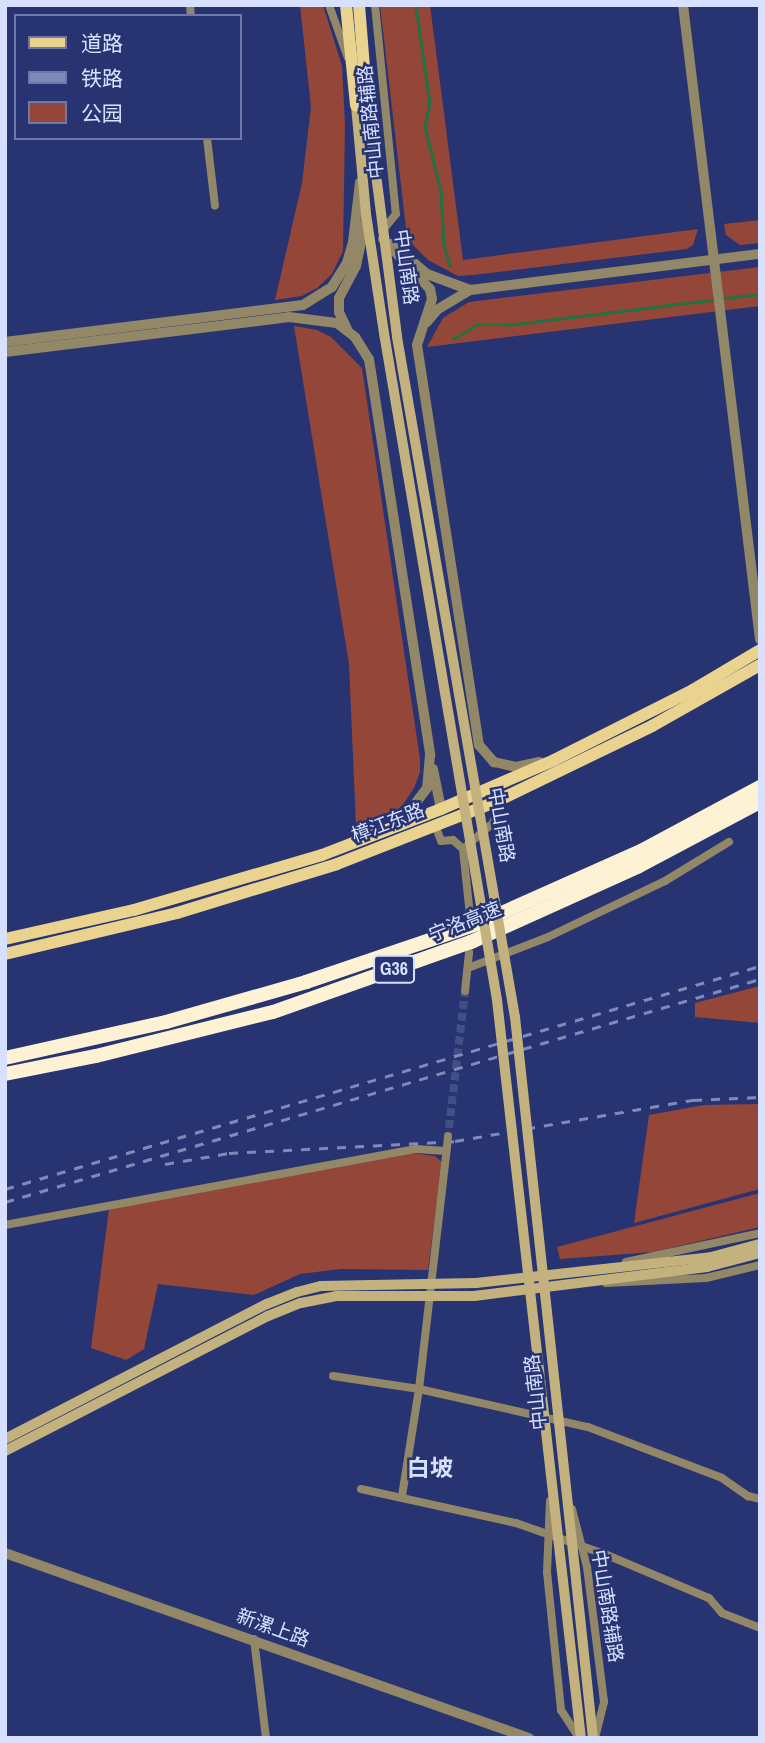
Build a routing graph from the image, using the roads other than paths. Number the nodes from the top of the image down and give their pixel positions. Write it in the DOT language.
graph roads {
  1 [pos="329,5"];
  2 [pos="346,5"];
  3 [pos="359,5"];
  4 [pos="375,5"];
  5 [pos="683,5"];
  6 [pos="352,68"];
  7 [pos="361,106"];
  8 [pos="206,140"];
  9 [pos="362,167"];
  10 [pos="215,206"];
  11 [pos="366,214"];
  12 [pos="382,235"];
  13 [pos="760,254"];
  14 [pos="714,258"];
  15 [pos="470,290"];
  16 [pos="421,328"];
  17 [pos="348,331"];
  18 [pos="5,342"];
  19 [pos="5,352"];
  20 [pos="760,639"];
  21 [pos="760,650"];
  22 [pos="760,665"];
  23 [pos="430,755"];
  24 [pos="554,760"];
  25 [pos="760,787"];
  26 [pos="495,802"];
  27 [pos="760,802"];
  28 [pos="441,809"];
  29 [pos="399,825"];
  30 [pos="435,825"];
  31 [pos="729,842"];
  32 [pos="463,849"];
  33 [pos="470,915"];
  34 [pos="5,939"];
  35 [pos="469,952"];
  36 [pos="5,954"];
  37 [pos="468,968"];
  38 [pos="466,992"];
  39 [pos="5,1058"];
  40 [pos="5,1074"];
  41 [pos="449,1132"];
  42 [pos="446,1149"];
  43 [pos="5,1225"];
  44 [pos="760,1233"];
  45 [pos="760,1244"];
  46 [pos="760,1253"];
  47 [pos="760,1265"];
  48 [pos="578,1277"];
  49 [pos="429,1290"];
  50 [pos="333,1376"];
  51 [pos="419,1389"];
  52 [pos="5,1439"];
  53 [pos="5,1451"];
  54 [pos="565,1480"];
  55 [pos="551,1481"];
  56 [pos="361,1489"];
  57 [pos="402,1496"];
  58 [pos="760,1499"];
  59 [pos="5,1553"];
  60 [pos="760,1628"];
  61 [pos="254,1639"];
  62 [pos="266,1738"];
  63 [pos="529,1738"];
  64 [pos="580,1738"];
  65 [pos="594,1738"];
  1 -- 6 [label="street, 中山南路辅路"];
  2 -- 6 [label="main road, 中山南路"];
  3 -- 7 [label="main road, 中山南路"];
  4 -- 12 [label="street, 中山南路辅路"];
  5 -- 14 [label="street"];
  6 -- 7 [label="main road, 中山南路"];
  7 -- 9 [label="main road, 中山南路"];
  7 -- 12 [label="main road, 中山南路"];
  8 -- 10 [label="street"];
  9 -- 11 [label="main road, 中山南路"];
  9 -- 18 [label="street"];
  11 -- 17 [label="street"];
  11 -- 55 [label="main road, 中山南路, bridge"];
  12 -- 15 [label="street"];
  12 -- 16 [label="street"];
  12 -- 54 [label="main road, 中山南路, bridge"];
  13 -- 14 [label="street"];
  14 -- 15 [label="street"];
  14 -- 20 [label="street"];
  15 -- 16 [label="street"];
  16 -- 24 [label="street"];
  17 -- 19 [label="street"];
  17 -- 23 [label="street"];
  21 -- 24 [label="main road, 樟江东路"];
  22 -- 26 [label="main road, 樟江东路"];
  23 -- 28 [label="street"];
  23 -- 29 [label="street"];
  24 -- 28 [label="main road, 樟江东路"];
  25 -- 39 [label="highway, 宁洛高速 / G36"];
  26 -- 30 [label="main road, 樟江东路"];
  26 -- 32 [label="street"];
  27 -- 40 [label="highway, 宁洛高速 / G36"];
  28 -- 29 [label="main road, 樟江东路"];
  29 -- 34 [label="main road, 樟江东路"];
  30 -- 32 [label="street"];
  30 -- 36 [label="main road, 樟江东路"];
  31 -- 37 [label="street"];
  32 -- 33 [label="street"];
  35 -- 37 [label="street"];
  37 -- 38 [label="street"];
  41 -- 42 [label="street, bridge"];
  42 -- 43 [label="street"];
  42 -- 49 [label="street"];
  44 -- 48 [label="street"];
  45 -- 48 [label="main road"];
  46 -- 48 [label="main road"];
  47 -- 48 [label="street"];
  48 -- 49 [label="main road"];
  49 -- 51 [label="street"];
  49 -- 52 [label="main road"];
  49 -- 53 [label="main road"];
  50 -- 51 [label="street"];
  51 -- 57 [label="street"];
  51 -- 58 [label="street"];
  54 -- 65 [label="main road, 中山南路, bridge"];
  54 -- 65 [label="street, 中山南路辅路, bridge"];
  55 -- 64 [label="main road, 中山南路, bridge"];
  55 -- 64 [label="street, bridge"];
  56 -- 57 [label="street"];
  57 -- 60 [label="street"];
  59 -- 61 [label="street, 新漯上路"];
  61 -- 62 [label="street"];
  61 -- 63 [label="street, 新漯上路"];
}
